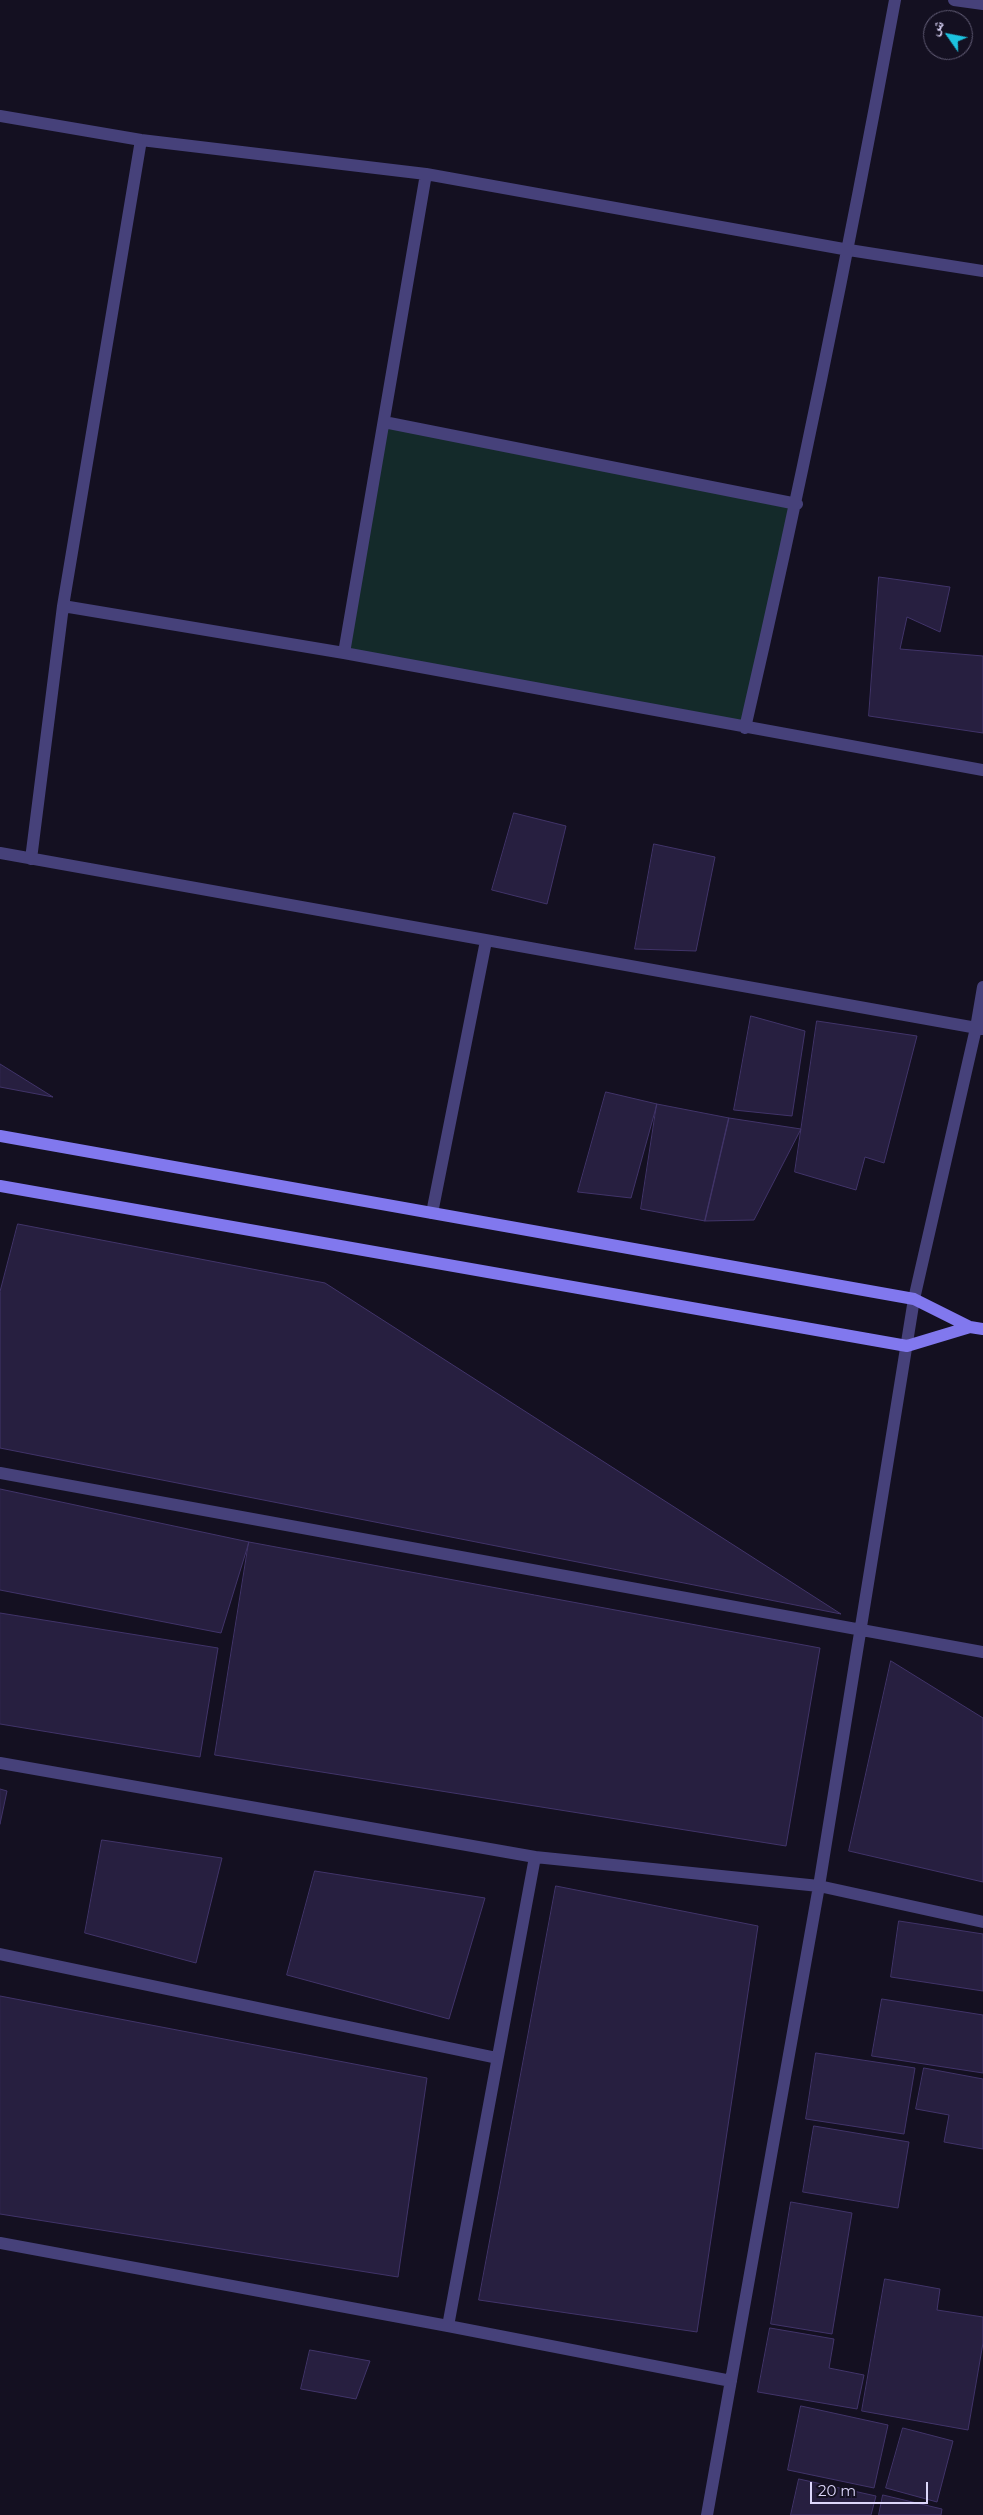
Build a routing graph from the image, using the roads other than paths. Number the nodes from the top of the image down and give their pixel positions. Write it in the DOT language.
graph roads {
  1 [pos="895,0"];
  2 [pos="954,0"];
  3 [pos="983,4"];
  4 [pos="0,116"];
  5 [pos="141,140"];
  6 [pos="426,174"];
  7 [pos="849,250"];
  8 [pos="983,272"];
  9 [pos="384,422"];
  10 [pos="797,504"];
  11 [pos="63,606"];
  12 [pos="344,653"];
  13 [pos="745,728"];
  14 [pos="983,770"];
  15 [pos="0,854"];
  16 [pos="30,859"];
  17 [pos="486,941"];
  18 [pos="983,987"];
  19 [pos="979,1028"];
  20 [pos="0,1136"];
  21 [pos="0,1186"];
  22 [pos="432,1213"];
  23 [pos="914,1298"];
  24 [pos="977,1328"];
  25 [pos="907,1346"];
  26 [pos="0,1473"];
  27 [pos="861,1631"];
  28 [pos="983,1652"];
  29 [pos="0,1763"];
  30 [pos="535,1857"];
  31 [pos="819,1886"];
  32 [pos="983,1922"];
  33 [pos="0,1954"];
  34 [pos="497,2058"];
  35 [pos="0,2244"];
  36 [pos="448,2326"];
  37 [pos="731,2381"];
  38 [pos="707,2515"];
  1 -- 7 [label="street"];
  2 -- 3 [label="street"];
  4 -- 5 [label="street"];
  5 -- 6 [label="street"];
  5 -- 11 [label="street"];
  6 -- 7 [label="street"];
  6 -- 9 [label="street"];
  7 -- 8 [label="street"];
  7 -- 10 [label="street"];
  9 -- 10 [label="street"];
  9 -- 12 [label="street"];
  10 -- 13 [label="street"];
  11 -- 12 [label="street"];
  11 -- 16 [label="street"];
  12 -- 13 [label="street"];
  13 -- 14 [label="street"];
  15 -- 16 [label="street"];
  16 -- 17 [label="street"];
  17 -- 19 [label="street"];
  17 -- 22 [label="street"];
  18 -- 19 [label="street"];
  19 -- 23 [label="street"];
  20 -- 22 [label="street"];
  21 -- 25 [label="street"];
  22 -- 23 [label="street"];
  23 -- 24 [label="street"];
  23 -- 25 [label="street"];
  24 -- 25 [label="street"];
  25 -- 27 [label="street"];
  26 -- 27 [label="street"];
  27 -- 28 [label="street"];
  27 -- 31 [label="street"];
  29 -- 30 [label="street"];
  30 -- 31 [label="street"];
  30 -- 34 [label="street"];
  31 -- 32 [label="street"];
  31 -- 37 [label="street"];
  33 -- 34 [label="street"];
  34 -- 36 [label="street"];
  35 -- 36 [label="street"];
  36 -- 37 [label="street"];
  37 -- 38 [label="street"];
}
